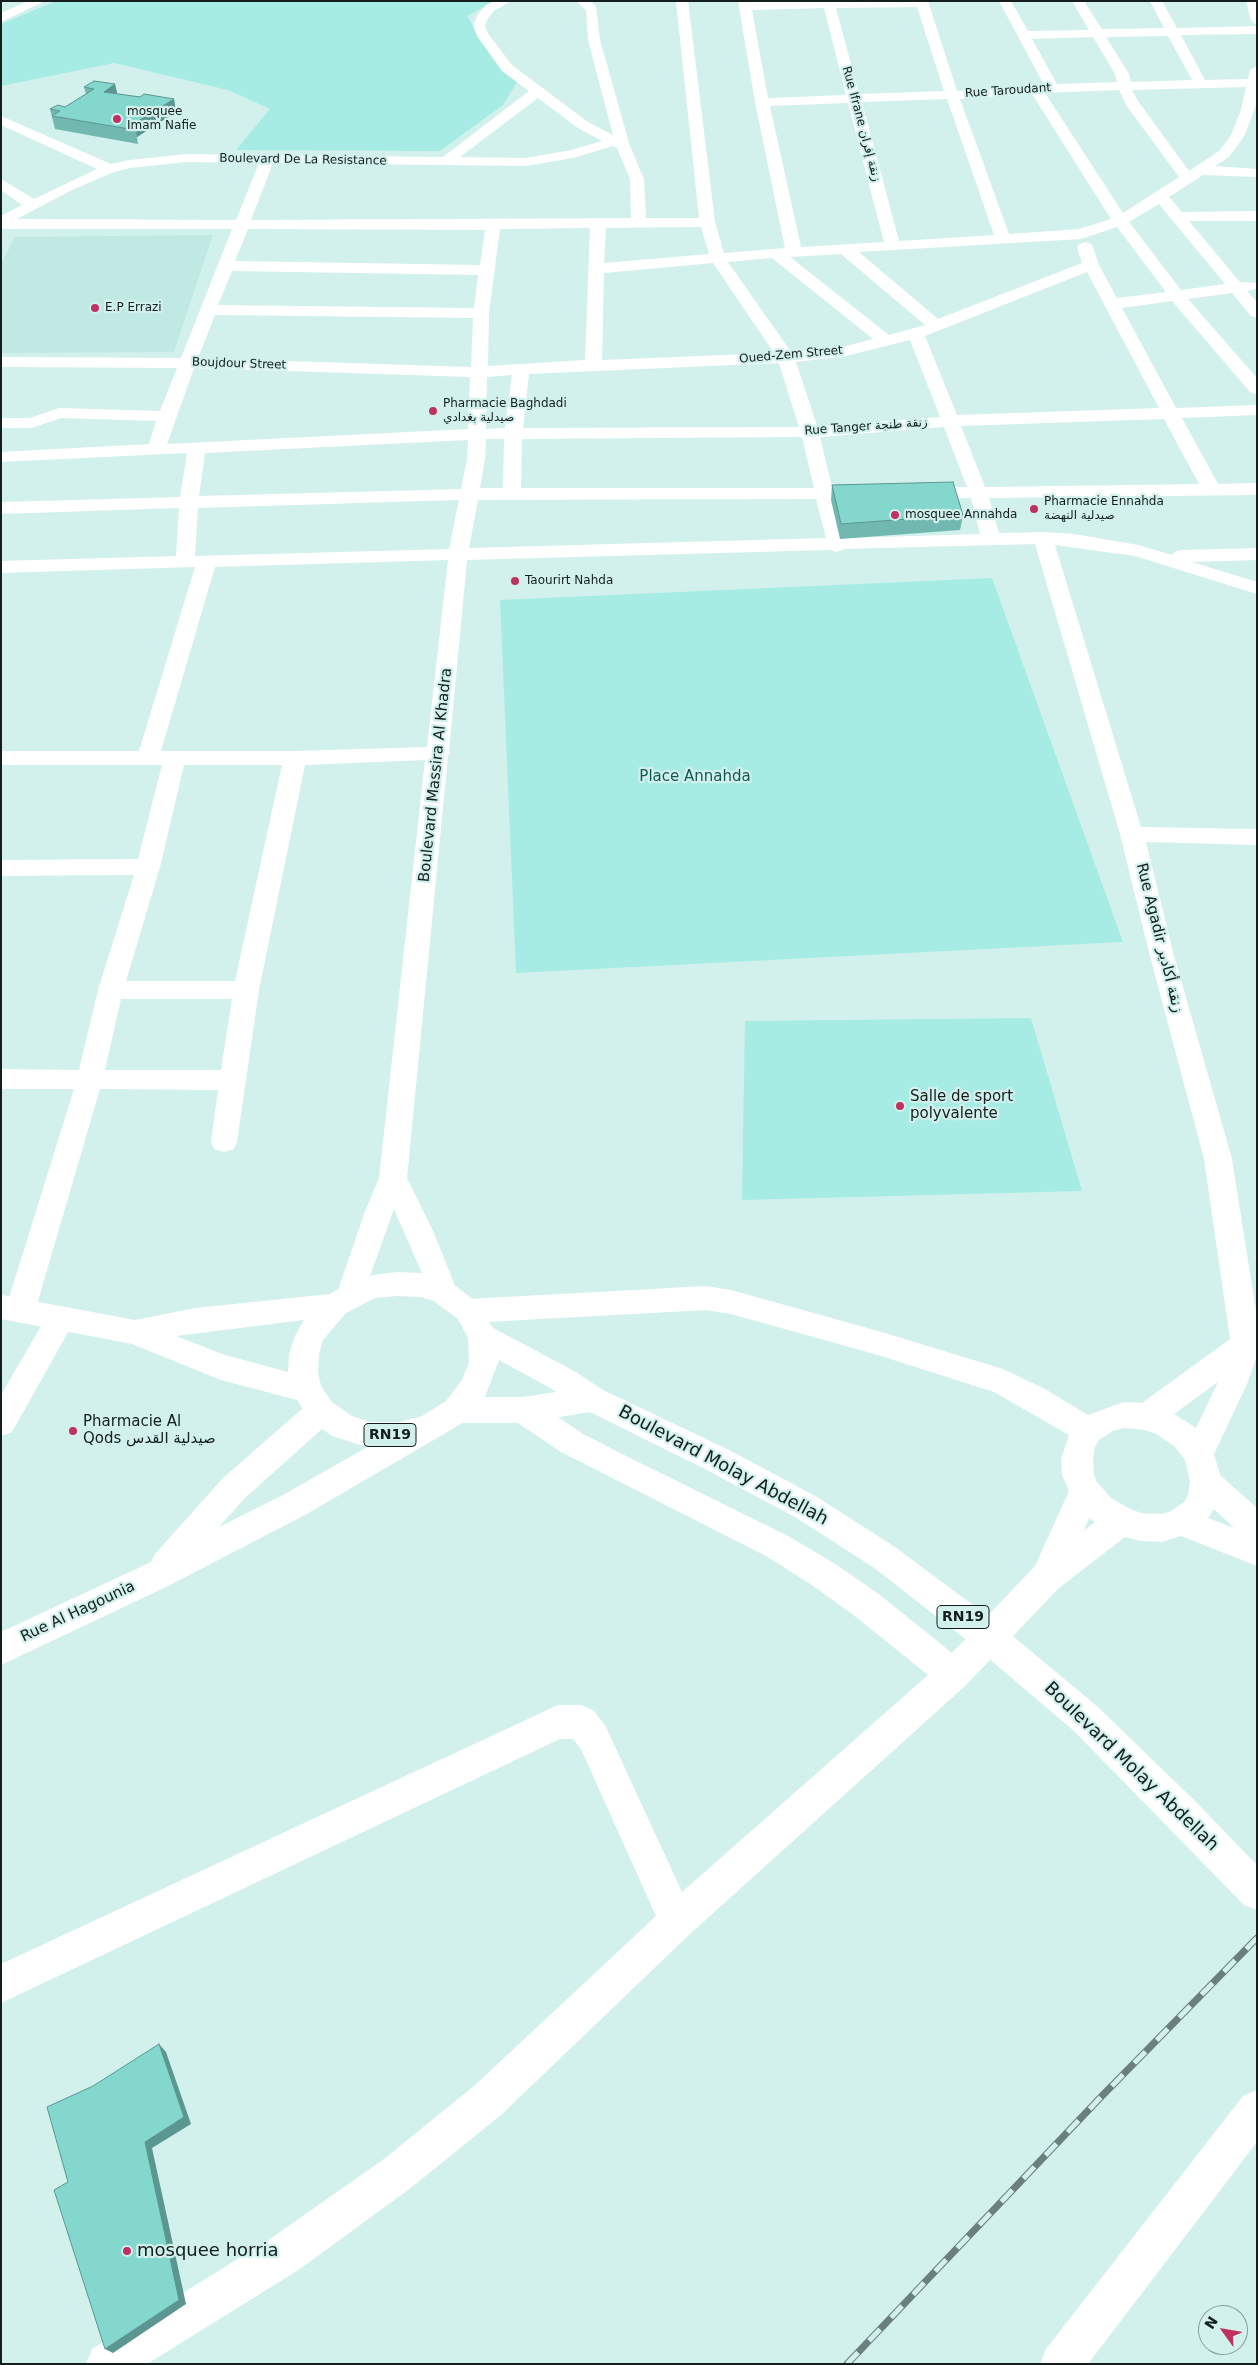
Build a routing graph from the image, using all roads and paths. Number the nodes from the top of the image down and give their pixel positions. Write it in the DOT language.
graph roads {
  1 [pos="39,1"];
  2 [pos="505,1"];
  3 [pos="582,1"];
  4 [pos="682,1"];
  5 [pos="1005,1"];
  6 [pos="1078,1"];
  7 [pos="1156,1"];
  8 [pos="1252,1"];
  9 [pos="922,2"];
  10 [pos="828,3"];
  11 [pos="744,4"];
  12 [pos="1,18"];
  13 [pos="1257,21"];
  14 [pos="1257,30"];
  15 [pos="1171,31"];
  16 [pos="1023,34"];
  17 [pos="1098,34"];
  18 [pos="1255,76"];
  19 [pos="1201,85"];
  20 [pos="1126,87"];
  21 [pos="1053,88"];
  22 [pos="1037,90"];
  23 [pos="538,91"];
  24 [pos="953,95"];
  25 [pos="855,99"];
  26 [pos="762,102"];
  27 [pos="1,120"];
  28 [pos="620,144"];
  29 [pos="267,160"];
  30 [pos="446,161"];
  31 [pos="110,169"];
  32 [pos="1200,170"];
  33 [pos="1257,173"];
  34 [pos="1186,178"];
  35 [pos="1,183"];
  36 [pos="1162,197"];
  37 [pos="33,205"];
  38 [pos="1257,216"];
  39 [pos="1177,218"];
  40 [pos="1120,221"];
  41 [pos="707,222"];
  42 [pos="1,223"];
  43 [pos="640,223"];
  44 [pos="242,224"];
  45 [pos="598,224"];
  46 [pos="493,225"];
  47 [pos="1082,234"];
  48 [pos="1003,239"];
  49 [pos="893,247"];
  50 [pos="845,249"];
  51 [pos="794,252"];
  52 [pos="775,253"];
  53 [pos="718,258"];
  54 [pos="1091,264"];
  55 [pos="225,266"];
  56 [pos="596,269"];
  57 [pos="488,270"];
  58 [pos="1257,285"];
  59 [pos="1234,288"];
  60 [pos="1176,295"];
  61 [pos="1112,304"];
  62 [pos="209,310"];
  63 [pos="1257,313"];
  64 [pos="481,314"];
  65 [pos="936,326"];
  66 [pos="916,334"];
  67 [pos="887,342"];
  68 [pos="786,358"];
  69 [pos="1,362"];
  70 [pos="188,363"];
  71 [pos="592,365"];
  72 [pos="520,369"];
  73 [pos="477,372"];
  74 [pos="1257,389"];
  75 [pos="1257,410"];
  76 [pos="1171,414"];
  77 [pos="167,416"];
  78 [pos="952,421"];
  79 [pos="1,423"];
  80 [pos="810,432"];
  81 [pos="476,434"];
  82 [pos="514,434"];
  83 [pos="198,448"];
  84 [pos="156,450"];
  85 [pos="1,457"];
  86 [pos="1211,489"];
  87 [pos="1257,489"];
  88 [pos="824,493"];
  89 [pos="882,493"];
  90 [pos="902,493"];
  91 [pos="468,494"];
  92 [pos="512,494"];
  93 [pos="979,494"];
  94 [pos="189,502"];
  95 [pos="1,508"];
  96 [pos="1043,538"];
  97 [pos="991,539"];
  98 [pos="837,546"];
  99 [pos="458,554"];
  100 [pos="1257,554"];
  101 [pos="1158,557"];
  102 [pos="185,560"];
  103 [pos="207,560"];
  104 [pos="1,567"];
  105 [pos="1257,588"];
  106 [pos="439,753"];
  107 [pos="1,758"];
  108 [pos="175,758"];
  109 [pos="295,758"];
  110 [pos="148,759"];
  111 [pos="1132,834"];
  112 [pos="1257,838"];
  113 [pos="148,867"];
  114 [pos="1,868"];
  115 [pos="111,990"];
  116 [pos="246,990"];
  117 [pos="1,1079"];
  118 [pos="90,1079"];
  119 [pos="233,1080"];
  120 [pos="224,1142"];
  121 [pos="393,1178"];
  122 [pos="444,1292"];
  123 [pos="343,1301"];
  124 [pos="11,1309"];
  125 [pos="468,1311"];
  126 [pos="61,1318"];
  127 [pos="135,1332"];
  128 [pos="483,1337"];
  129 [pos="1246,1344"];
  130 [pos="314,1400"];
  131 [pos="605,1405"];
  132 [pos="457,1410"];
  133 [pos="523,1410"];
  134 [pos="1147,1417"];
  135 [pos="1,1423"];
  136 [pos="430,1427"];
  137 [pos="1088,1431"];
  138 [pos="1203,1468"];
  139 [pos="1085,1491"];
  140 [pos="1121,1521"];
  141 [pos="1181,1522"];
  142 [pos="1257,1528"];
  143 [pos="1257,1551"];
  144 [pos="155,1576"];
  145 [pos="1047,1577"];
  146 [pos="1,1649"];
  147 [pos="953,1675"];
  148 [pos="1257,1892"];
  149 [pos="677,1921"];
  150 [pos="1,1984"];
  151 [pos="1257,2110"];
  152 [pos="107,2364"];
  153 [pos="1061,2364"];
  1 -- 12 [label="street"];
  2 -- 23 [label="street"];
  3 -- 28 [label="street"];
  4 -- 41 [label="street"];
  5 -- 16 [label="street"];
  6 -- 17 [label="street"];
  7 -- 15 [label="street"];
  8 -- 13 [label="street"];
  9 -- 10 [label="street"];
  9 -- 24 [label="street"];
  10 -- 11 [label="street"];
  10 -- 25 [label="street, Rue Ifrane زنقة إفران"];
  11 -- 26 [label="street"];
  14 -- 15 [label="street"];
  15 -- 17 [label="street"];
  15 -- 19 [label="street"];
  16 -- 17 [label="street"];
  16 -- 21 [label="street"];
  17 -- 20 [label="street"];
  18 -- 19 [label="street, Rue Taroudant"];
  18 -- 32 [label="street"];
  19 -- 20 [label="street, Rue Taroudant"];
  20 -- 21 [label="street, Rue Taroudant"];
  20 -- 34 [label="street"];
  21 -- 22 [label="street, Rue Taroudant"];
  22 -- 24 [label="street, Rue Taroudant"];
  22 -- 40 [label="street"];
  23 -- 28 [label="street"];
  23 -- 30 [label="street"];
  24 -- 25 [label="street, Rue Taroudant"];
  24 -- 48 [label="street"];
  25 -- 26 [label="street, Rue Taroudant"];
  25 -- 49 [label="street, Rue Ifrane زنقة إفران"];
  26 -- 51 [label="street"];
  27 -- 31 [label="street"];
  28 -- 30 [label="street, Boulevard De La Resistance"];
  28 -- 43 [label="street"];
  29 -- 30 [label="street, Boulevard De La Resistance"];
  29 -- 31 [label="street, Boulevard De La Resistance"];
  29 -- 44 [label="street"];
  31 -- 37 [label="street, Boulevard De La Resistance"];
  32 -- 33 [label="street"];
  32 -- 34 [label="street"];
  34 -- 36 [label="street"];
  35 -- 37 [label="street"];
  36 -- 39 [label="street"];
  36 -- 40 [label="street"];
  37 -- 42 [label="street, Boulevard De La Resistance"];
  38 -- 39 [label="street"];
  39 -- 59 [label="street"];
  40 -- 47 [label="street"];
  40 -- 60 [label="street"];
  41 -- 43 [label="street"];
  41 -- 53 [label="street"];
  42 -- 44 [label="street"];
  43 -- 45 [label="street"];
  44 -- 46 [label="street"];
  44 -- 55 [label="street"];
  45 -- 46 [label="street"];
  45 -- 56 [label="street"];
  46 -- 57 [label="street, Boulevard Massira Al Khadra"];
  47 -- 48 [label="street"];
  47 -- 54 [label="street"];
  48 -- 49 [label="street"];
  49 -- 50 [label="street"];
  50 -- 51 [label="street"];
  50 -- 65 [label="street"];
  51 -- 52 [label="street"];
  52 -- 53 [label="street"];
  52 -- 67 [label="street"];
  53 -- 56 [label="street"];
  53 -- 68 [label="street"];
  54 -- 61 [label="street"];
  54 -- 65 [label="street, Oued-Zem Street"];
  55 -- 57 [label="street"];
  55 -- 62 [label="street"];
  56 -- 71 [label="street"];
  57 -- 64 [label="street, Boulevard Massira Al Khadra"];
  58 -- 59 [label="street"];
  59 -- 60 [label="street"];
  59 -- 63 [label="street"];
  60 -- 61 [label="street"];
  60 -- 74 [label="street"];
  61 -- 76 [label="street"];
  62 -- 64 [label="street"];
  62 -- 70 [label="street"];
  64 -- 73 [label="street, Boulevard Massira Al Khadra"];
  65 -- 66 [label="street, Oued-Zem Street"];
  66 -- 67 [label="street, Oued-Zem Street"];
  66 -- 78 [label="street"];
  67 -- 68 [label="street, Oued-Zem Street"];
  68 -- 71 [label="street, Oued-Zem Street"];
  68 -- 80 [label="street"];
  69 -- 70 [label="street, Boujdour Street"];
  70 -- 73 [label="street, Boujdour Street"];
  70 -- 77 [label="street"];
  71 -- 72 [label="street, Oued-Zem Street"];
  72 -- 73 [label="street, Oued-Zem Street"];
  72 -- 82 [label="street"];
  73 -- 81 [label="street, Boulevard Massira Al Khadra"];
  75 -- 76 [label="street, Rue Tanger زنقة طنجة"];
  76 -- 78 [label="street, Rue Tanger زنقة طنجة"];
  76 -- 86 [label="street"];
  77 -- 79 [label="street"];
  77 -- 84 [label="street"];
  78 -- 80 [label="street, Rue Tanger زنقة طنجة"];
  78 -- 93 [label="street"];
  80 -- 82 [label="street, Rue Tanger زنقة طنجة"];
  80 -- 88 [label="street"];
  81 -- 82 [label="street, Rue Tanger زنقة طنجة"];
  81 -- 83 [label="street, Rue Tanger زنقة طنجة"];
  81 -- 91 [label="street, Boulevard Massira Al Khadra"];
  82 -- 92 [label="street"];
  83 -- 84 [label="street, Rue Tanger زنقة طنجة"];
  83 -- 94 [label="street"];
  84 -- 85 [label="street, Rue Tanger زنقة طنجة"];
  86 -- 87 [label="street"];
  86 -- 93 [label="street"];
  88 -- 89 [label="street"];
  88 -- 92 [label="street"];
  88 -- 98 [label="street"];
  90 -- 93 [label="street"];
  91 -- 92 [label="street"];
  91 -- 94 [label="street"];
  91 -- 99 [label="street, Boulevard Massira Al Khadra"];
  93 -- 97 [label="street"];
  94 -- 95 [label="street"];
  94 -- 102 [label="street"];
  96 -- 97 [label="street"];
  96 -- 101 [label="street"];
  96 -- 111 [label="street, Rue Agadir زنقة أكادير"];
  97 -- 98 [label="street"];
  98 -- 99 [label="street"];
  99 -- 103 [label="street"];
  99 -- 106 [label="street, Boulevard Massira Al Khadra"];
  100 -- 101 [label="street"];
  101 -- 105 [label="street"];
  102 -- 103 [label="street"];
  102 -- 104 [label="street"];
  103 -- 110 [label="street"];
  106 -- 109 [label="street"];
  106 -- 121 [label="street, Boulevard Massira Al Khadra"];
  107 -- 110 [label="street"];
  108 -- 109 [label="street"];
  108 -- 110 [label="street"];
  108 -- 113 [label="street"];
  109 -- 116 [label="street"];
  111 -- 112 [label="street"];
  111 -- 129 [label="street, Rue Agadir زنقة أكادير"];
  113 -- 114 [label="street"];
  113 -- 115 [label="street"];
  115 -- 116 [label="street"];
  115 -- 118 [label="street"];
  116 -- 119 [label="street"];
  117 -- 118 [label="street"];
  118 -- 119 [label="street"];
  118 -- 124 [label="street"];
  119 -- 120 [label="street"];
  121 -- 122 [label="street"];
  121 -- 123 [label="street, Boulevard Massira Al Khadra"];
  122 -- 123 [label="street, RN19"];
  122 -- 125 [label="street, RN19"];
  123 -- 127 [label="street, RN19"];
  123 -- 130 [label="street, RN19"];
  124 -- 126 [label="street, RN19"];
  125 -- 128 [label="street, RN19"];
  125 -- 137 [label="street"];
  126 -- 127 [label="street, RN19"];
  126 -- 135 [label="street"];
  127 -- 130 [label="street, RN19"];
  128 -- 131 [label="street, Boulevard Molay Abdellah / RN19"];
  128 -- 132 [label="street, RN19"];
  129 -- 134 [label="street"];
  129 -- 138 [label="street"];
  130 -- 136 [label="street, RN19"];
  130 -- 144 [label="street"];
  131 -- 133 [label="street"];
  131 -- 148 [label="street, Boulevard Molay Abdellah / RN19"];
  132 -- 133 [label="street"];
  132 -- 136 [label="street, RN19"];
  133 -- 147 [label="street"];
  134 -- 137 [label="street"];
  134 -- 138 [label="street"];
  136 -- 144 [label="street, Rue Al Hagounia"];
  137 -- 139 [label="street"];
  138 -- 141 [label="street"];
  138 -- 142 [label="street"];
  139 -- 140 [label="street"];
  139 -- 145 [label="street"];
  140 -- 141 [label="street"];
  140 -- 145 [label="street"];
  141 -- 143 [label="street"];
  144 -- 146 [label="street, Rue Al Hagounia"];
  145 -- 147 [label="street"];
  147 -- 149 [label="street"];
  149 -- 150 [label="street"];
  149 -- 152 [label="street"];
  151 -- 153 [label="street"];
}
